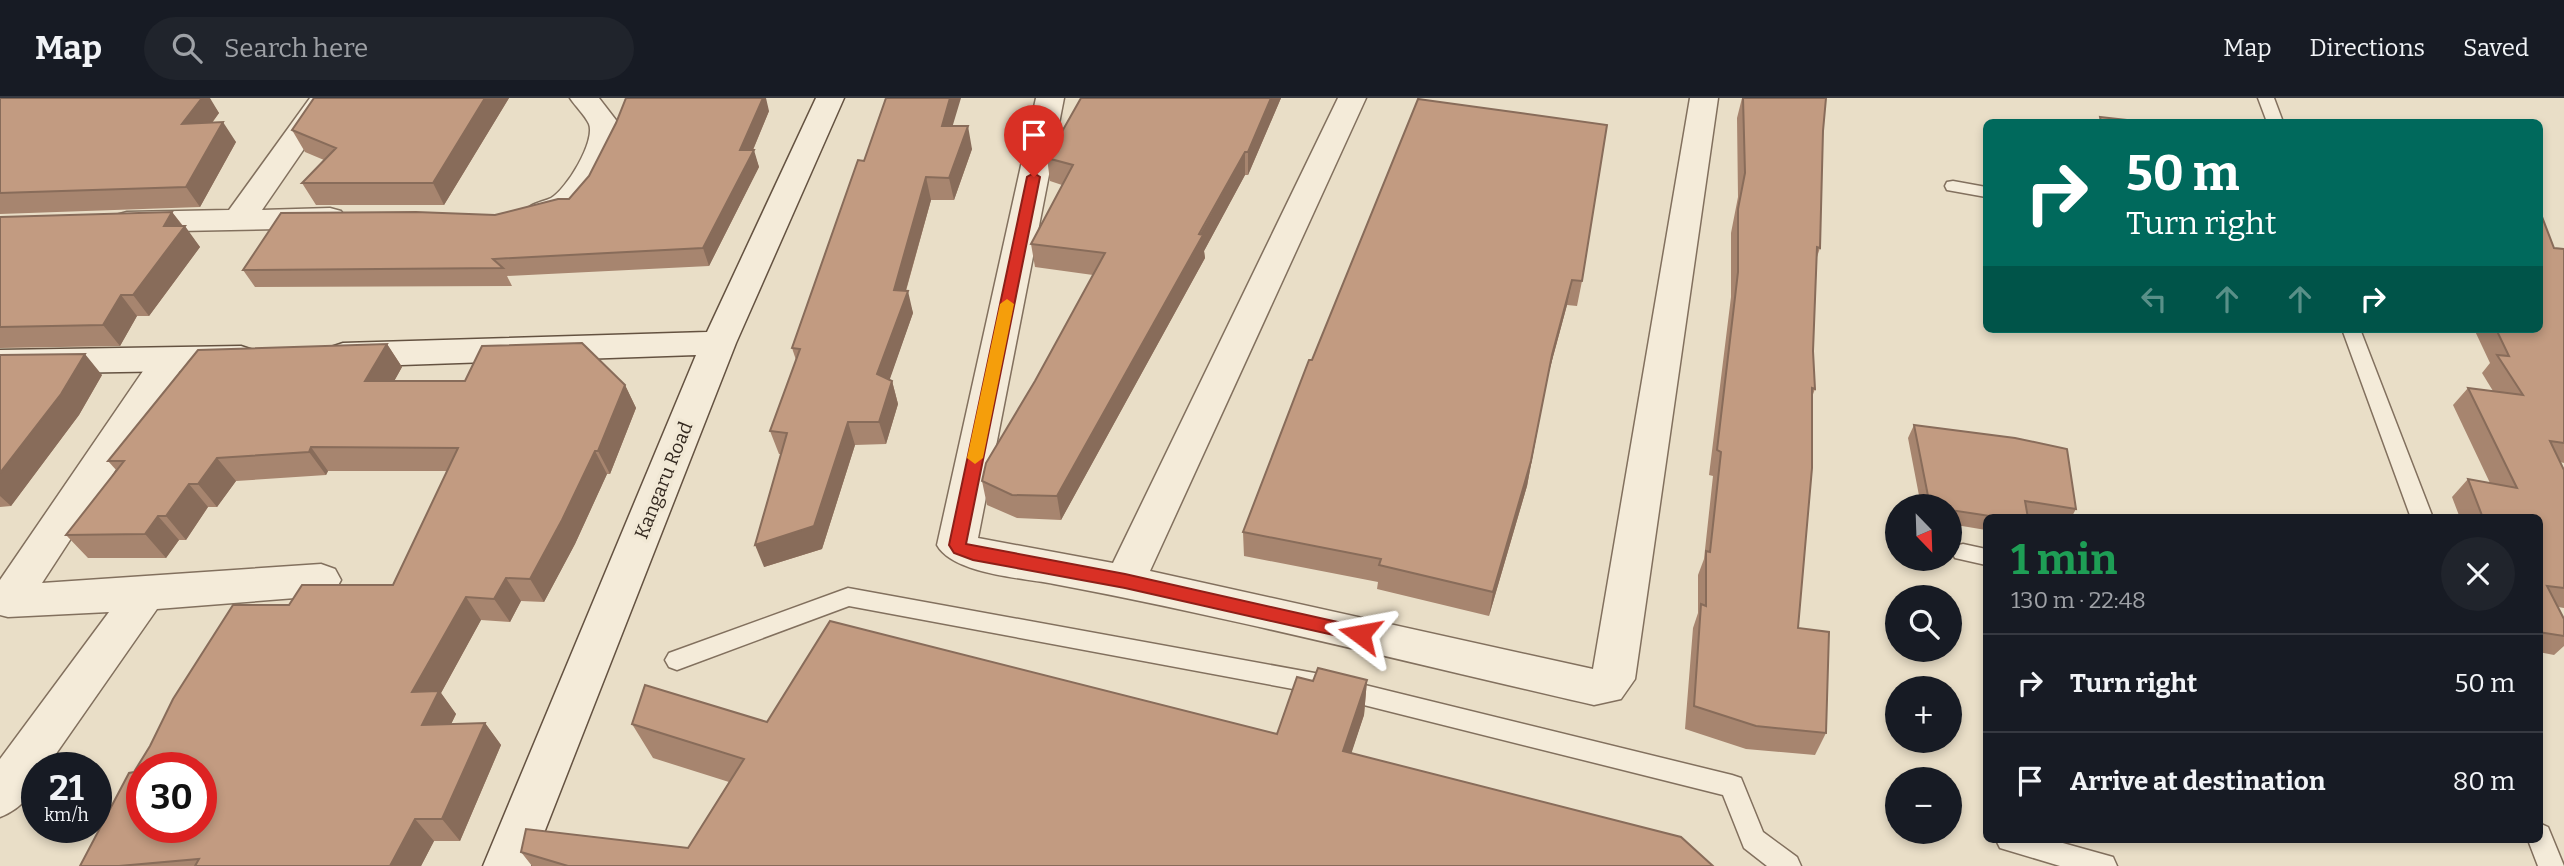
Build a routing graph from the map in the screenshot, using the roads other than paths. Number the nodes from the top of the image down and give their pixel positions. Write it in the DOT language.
graph roads {
  1 [pos="325,98"];
  2 [pos="584,98"];
  3 [pos="830,98"];
  4 [pos="1050,98"];
  5 [pos="1352,98"];
  6 [pos="1704,98"];
  7 [pos="2266,98"];
  8 [pos="2274,119"];
  9 [pos="1953,187"];
  10 [pos="1983,192"];
  11 [pos="359,217"];
  12 [pos="240,218"];
  13 [pos="513,219"];
  14 [pos="93,223"];
  15 [pos="2353,333"];
  16 [pos="719,343"];
  17 [pos="169,360"];
  18 [pos="0,362"];
  19 [pos="2420,514"];
  20 [pos="1963,552"];
  21 [pos="1983,556"];
  22 [pos="321,580"];
  23 [pos="1125,581"];
  24 [pos="145,594"];
  25 [pos="4,601"];
  26 [pos="677,660"];
  27 [pos="0,796"];
  28 [pos="2020,843"];
  29 [pos="2542,843"];
  30 [pos="507,866"];
  31 [pos="1788,866"];
  32 [pos="2104,866"];
  33 [pos="2551,866"];
  1 -- 12 [label="street"];
  2 -- 13 [label="street"];
  3 -- 16 [label="street, Kangaru Road"];
  4 -- 23 [label="street"];
  5 -- 23 [label="street"];
  6 -- 23 [label="street"];
  7 -- 8 [label="lane"];
  9 -- 10 [label="lane"];
  11 -- 12 [label="street"];
  12 -- 14 [label="street"];
  15 -- 19 [label="lane"];
  16 -- 17 [label="street"];
  16 -- 30 [label="street, Kangaru Road"];
  17 -- 18 [label="street"];
  17 -- 25 [label="street"];
  20 -- 21 [label="lane"];
  22 -- 24 [label="street"];
  24 -- 25 [label="street"];
  24 -- 27 [label="street"];
  26 -- 31 [label="lane"];
  28 -- 32 [label="lane"];
  29 -- 33 [label="lane"];
}
